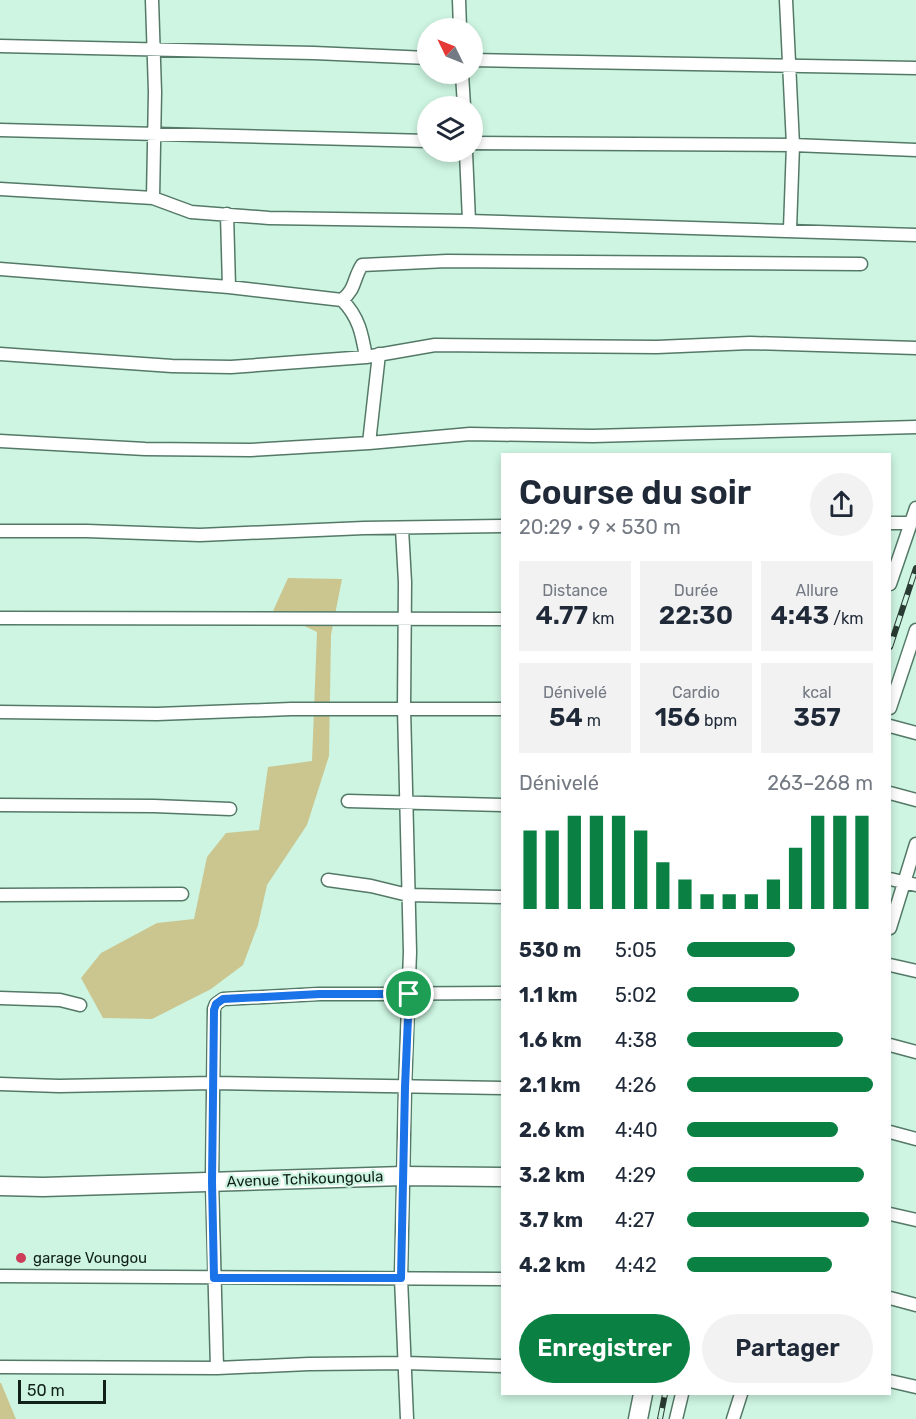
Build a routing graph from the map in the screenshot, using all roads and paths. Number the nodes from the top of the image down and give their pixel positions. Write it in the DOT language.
graph roads {
  1 [pos="152,0"];
  2 [pos="459,0"];
  3 [pos="786,0"];
  4 [pos="460,18"];
  5 [pos="0,46"];
  6 [pos="154,49"];
  7 [pos="417,58"];
  8 [pos="483,60"];
  9 [pos="789,65"];
  10 [pos="916,68"];
  11 [pos="0,130"];
  12 [pos="154,135"];
  13 [pos="417,141"];
  14 [pos="483,143"];
  15 [pos="793,144"];
  16 [pos="916,150"];
  17 [pos="466,162"];
  18 [pos="0,189"];
  19 [pos="153,198"];
  20 [pos="227,214"];
  21 [pos="469,221"];
  22 [pos="790,229"];
  23 [pos="916,235"];
  24 [pos="861,264"];
  25 [pos="0,269"];
  26 [pos="229,287"];
  27 [pos="342,300"];
  28 [pos="916,348"];
  29 [pos="0,354"];
  30 [pos="379,354"];
  31 [pos="366,357"];
  32 [pos="916,427"];
  33 [pos="0,441"];
  34 [pos="369,443"];
  35 [pos="916,508"];
  36 [pos="891,523"];
  37 [pos="911,523"];
  38 [pos="501,526"];
  39 [pos="402,529"];
  40 [pos="0,531"];
  41 [pos="891,581"];
  42 [pos="0,618"];
  43 [pos="501,619"];
  44 [pos="404,620"];
  45 [pos="916,630"];
  46 [pos="891,705"];
  47 [pos="404,708"];
  48 [pos="501,709"];
  49 [pos="0,712"];
  50 [pos="891,726"];
  51 [pos="916,734"];
  52 [pos="891,793"];
  53 [pos="916,800"];
  54 [pos="348,801"];
  55 [pos="406,801"];
  56 [pos="0,805"];
  57 [pos="501,805"];
  58 [pos="230,809"];
  59 [pos="916,844"];
  60 [pos="891,879"];
  61 [pos="328,880"];
  62 [pos="910,884"];
  63 [pos="182,894"];
  64 [pos="0,895"];
  65 [pos="408,895"];
  66 [pos="501,897"];
  67 [pos="891,926"];
  68 [pos="891,964"];
  69 [pos="916,971"];
  70 [pos="501,993"];
  71 [pos="409,994"];
  72 [pos="0,998"];
  73 [pos="80,1005"];
  74 [pos="891,1045"];
  75 [pos="916,1052"];
  76 [pos="213,1083"];
  77 [pos="0,1084"];
  78 [pos="405,1087"];
  79 [pos="501,1088"];
  80 [pos="891,1132"];
  81 [pos="916,1138"];
  82 [pos="403,1176"];
  83 [pos="501,1177"];
  84 [pos="212,1182"];
  85 [pos="0,1186"];
  86 [pos="891,1214"];
  87 [pos="916,1220"];
  88 [pos="0,1276"];
  89 [pos="214,1278"];
  90 [pos="401,1278"];
  91 [pos="501,1279"];
  92 [pos="891,1298"];
  93 [pos="916,1305"];
  94 [pos="406,1363"];
  95 [pos="501,1366"];
  96 [pos="0,1367"];
  97 [pos="217,1368"];
  98 [pos="891,1381"];
  99 [pos="916,1387"];
  100 [pos="643,1395"];
  101 [pos="682,1395"];
  102 [pos="741,1395"];
  103 [pos="407,1419"];
  104 [pos="638,1419"];
  105 [pos="676,1419"];
  106 [pos="733,1419"];
  1 -- 6 [label="street"];
  2 -- 4 [label="street"];
  3 -- 9 [label="street"];
  5 -- 6 [label="street"];
  6 -- 7 [label="street"];
  6 -- 12 [label="street"];
  8 -- 9 [label="street"];
  9 -- 10 [label="street"];
  9 -- 15 [label="street"];
  11 -- 12 [label="street"];
  12 -- 13 [label="street"];
  12 -- 19 [label="street"];
  14 -- 15 [label="street"];
  15 -- 16 [label="street"];
  15 -- 22 [label="street"];
  17 -- 21 [label="street"];
  18 -- 19 [label="street"];
  19 -- 20 [label="street"];
  20 -- 21 [label="street"];
  20 -- 26 [label="street"];
  21 -- 22 [label="street"];
  22 -- 23 [label="street"];
  24 -- 27 [label="street"];
  25 -- 26 [label="street"];
  26 -- 27 [label="street"];
  27 -- 31 [label="street"];
  28 -- 30 [label="street"];
  29 -- 31 [label="street"];
  30 -- 31 [label="street"];
  30 -- 34 [label="street"];
  32 -- 34 [label="street"];
  33 -- 34 [label="street"];
  35 -- 37 [label="street"];
  36 -- 37 [label="street"];
  37 -- 41 [label="street"];
  38 -- 39 [label="street"];
  39 -- 40 [label="street"];
  39 -- 44 [label="street"];
  42 -- 44 [label="street"];
  43 -- 44 [label="street"];
  44 -- 47 [label="street"];
  45 -- 46 [label="street"];
  47 -- 48 [label="street"];
  47 -- 49 [label="street"];
  47 -- 55 [label="street"];
  50 -- 51 [label="street"];
  52 -- 53 [label="street"];
  54 -- 55 [label="street"];
  55 -- 57 [label="street"];
  55 -- 65 [label="street"];
  56 -- 58 [label="street"];
  59 -- 62 [label="street"];
  60 -- 62 [label="street"];
  61 -- 65 [label="street"];
  62 -- 67 [label="street"];
  63 -- 64 [label="street"];
  65 -- 66 [label="street"];
  65 -- 71 [label="street"];
  68 -- 69 [label="street"];
  70 -- 71 [label="street"];
  71 -- 76 [label="street"];
  71 -- 78 [label="street"];
  72 -- 73 [label="street"];
  74 -- 75 [label="street"];
  76 -- 77 [label="street"];
  76 -- 78 [label="street"];
  76 -- 84 [label="street"];
  78 -- 79 [label="street"];
  78 -- 82 [label="street"];
  80 -- 81 [label="street"];
  82 -- 83 [label="street, Avenue Tchikoungoula"];
  82 -- 84 [label="street, Avenue Tchikoungoula"];
  82 -- 90 [label="street"];
  84 -- 85 [label="street, Avenue Tchikoungoula"];
  84 -- 89 [label="street"];
  86 -- 87 [label="street"];
  88 -- 89 [label="street"];
  89 -- 90 [label="street"];
  89 -- 97 [label="street"];
  90 -- 91 [label="street"];
  90 -- 94 [label="street"];
  92 -- 93 [label="street"];
  94 -- 95 [label="street"];
  94 -- 97 [label="street"];
  94 -- 103 [label="street"];
  96 -- 97 [label="street"];
  98 -- 99 [label="street"];
  100 -- 104 [label="street"];
  101 -- 105 [label="street"];
  102 -- 106 [label="street"];
}
